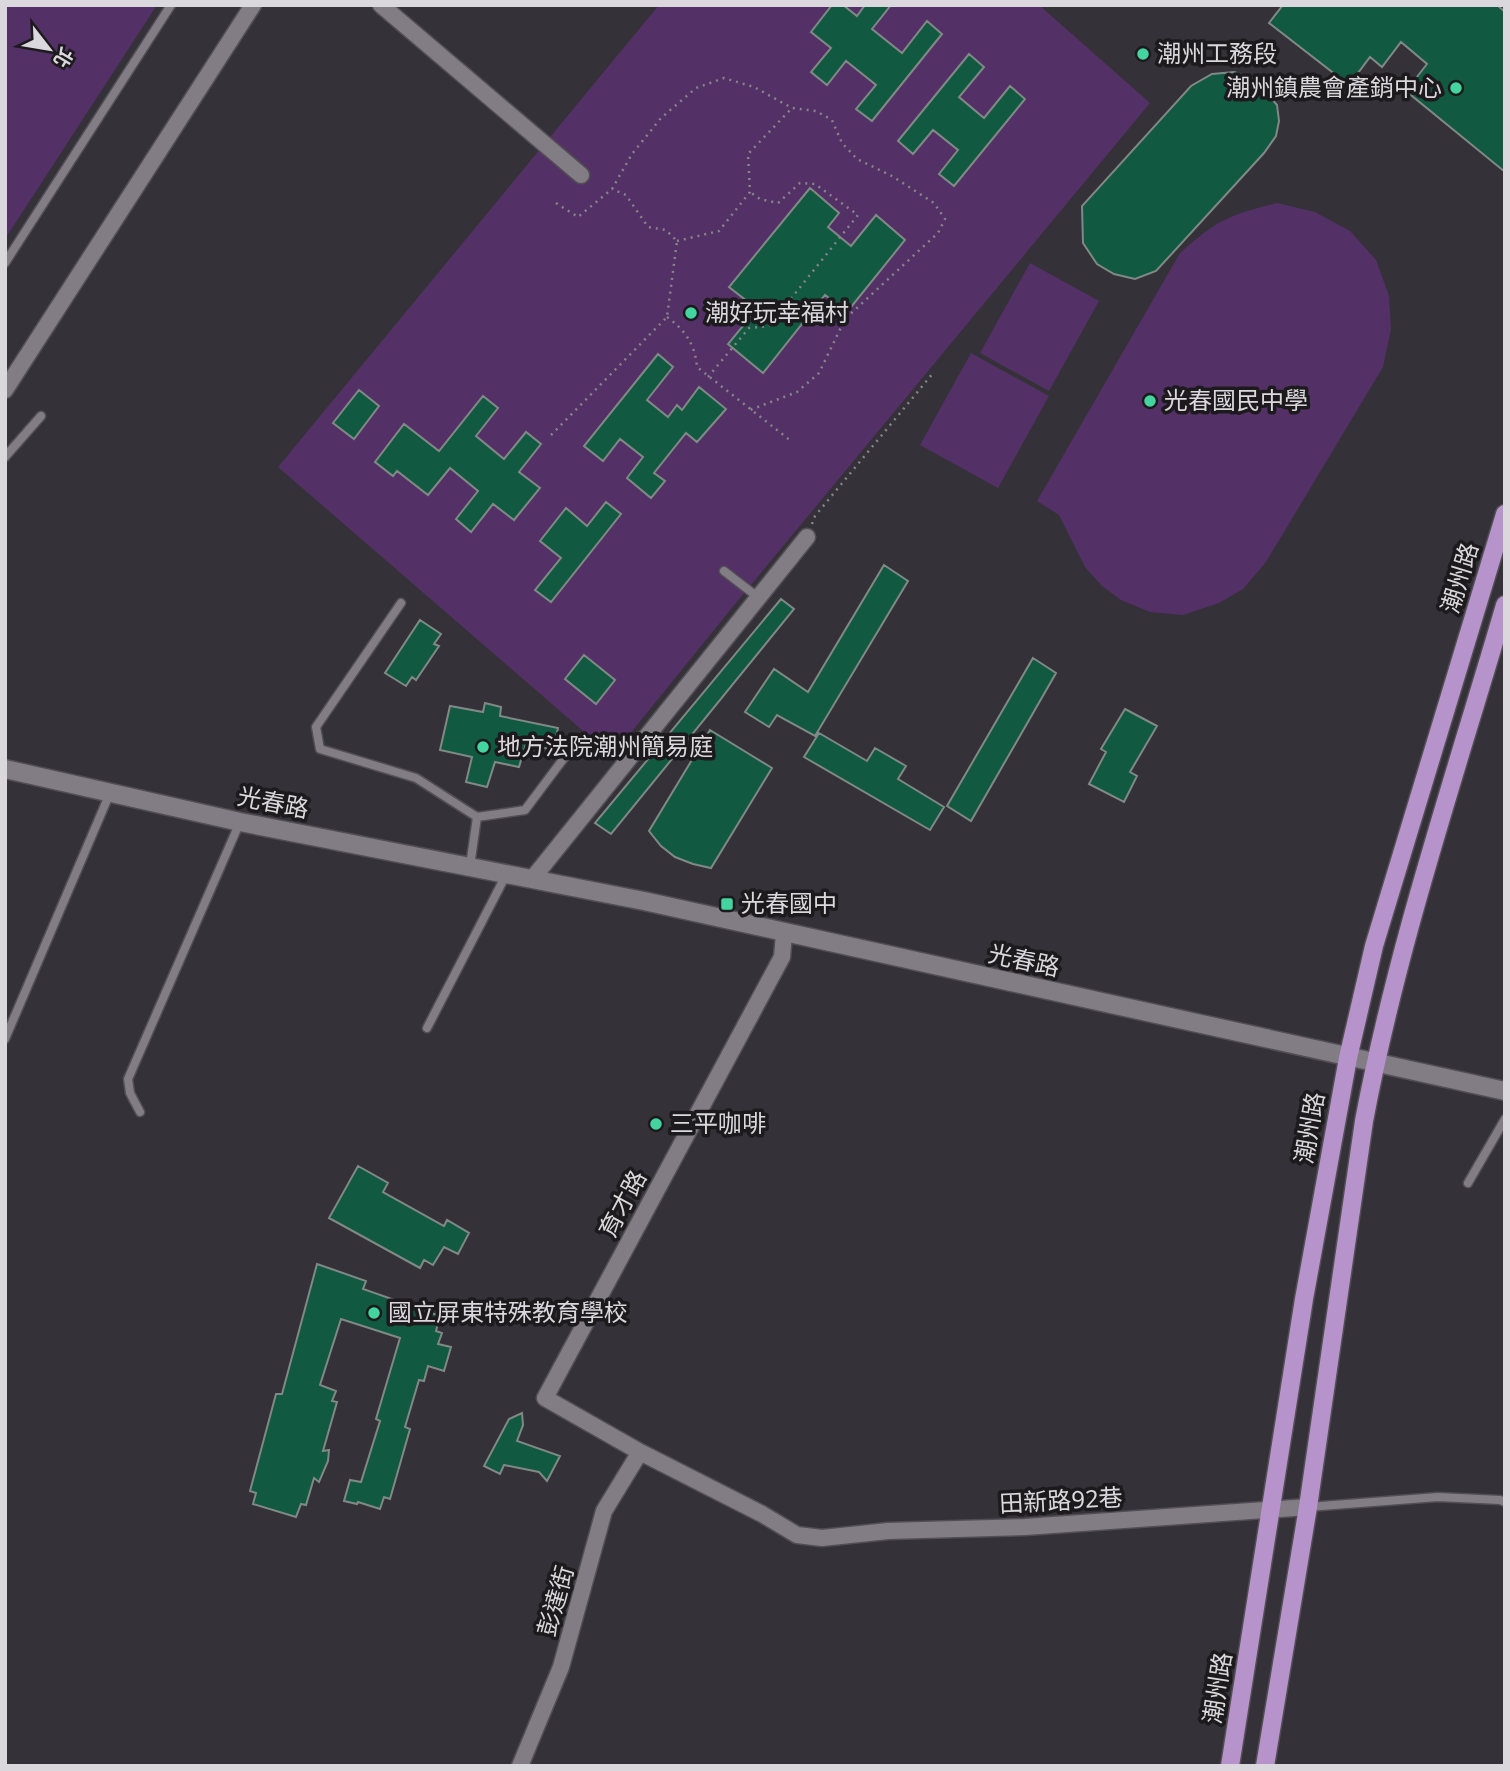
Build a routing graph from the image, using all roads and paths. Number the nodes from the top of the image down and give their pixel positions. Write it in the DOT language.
graph roads {
  1 [pos="171,5"];
  2 [pos="253,5"];
  3 [pos="381,5"];
  4 [pos="792,108"];
  5 [pos="838,114"];
  6 [pos="832,120"];
  7 [pos="581,175"];
  8 [pos="612,189"];
  9 [pos="750,192"];
  10 [pos="555,204"];
  11 [pos="677,241"];
  12 [pos="5,262"];
  13 [pos="667,317"];
  14 [pos="934,372"];
  15 [pos="708,377"];
  16 [pos="5,390"];
  17 [pos="750,411"];
  18 [pos="41,416"];
  19 [pos="551,435"];
  20 [pos="791,441"];
  21 [pos="5,457"];
  22 [pos="1505,514"];
  23 [pos="807,537"];
  24 [pos="724,571"];
  25 [pos="760,598"];
  26 [pos="401,603"];
  27 [pos="1505,605"];
  28 [pos="1501,629"];
  29 [pos="570,750"];
  30 [pos="5,769"];
  31 [pos="110,793"];
  32 [pos="477,817"];
  33 [pos="240,822"];
  34 [pos="470,866"];
  35 [pos="507,873"];
  36 [pos="533,878"];
  37 [pos="784,934"];
  38 [pos="427,1028"];
  39 [pos="5,1039"];
  40 [pos="1348,1058"];
  41 [pos="1375,1064"];
  42 [pos="1505,1091"];
  43 [pos="140,1112"];
  44 [pos="1505,1119"];
  45 [pos="1468,1183"];
  46 [pos="640,1452"];
  47 [pos="1505,1502"];
  48 [pos="1308,1507"];
  49 [pos="1272,1510"];
  50 [pos="520,1766"];
  51 [pos="1230,1766"];
  52 [pos="1265,1766"];
  1 -- 12 [label="lane"];
  2 -- 16 [label="street"];
  3 -- 7 [label="street"];
  4 -- 6 [label="path"];
  4 -- 8 [label="path"];
  4 -- 9 [label="path"];
  5 -- 6 [label="path"];
  6 -- 17 [label="path"];
  8 -- 10 [label="path"];
  8 -- 11 [label="path"];
  9 -- 11 [label="path"];
  9 -- 15 [label="path"];
  11 -- 13 [label="path"];
  13 -- 15 [label="path"];
  13 -- 19 [label="path"];
  14 -- 23 [label="path"];
  15 -- 17 [label="path"];
  17 -- 20 [label="path"];
  18 -- 21 [label="lane"];
  22 -- 40 [label="main road, 潮州路"];
  23 -- 25 [label="street"];
  24 -- 25 [label="lane"];
  25 -- 36 [label="street"];
  26 -- 32 [label="lane"];
  27 -- 28 [label="main road, 潮州路"];
  28 -- 41 [label="main road, 潮州路"];
  29 -- 32 [label="lane"];
  30 -- 31 [label="main road, 光春路"];
  31 -- 33 [label="main road, 光春路"];
  31 -- 39 [label="lane"];
  32 -- 34 [label="lane"];
  33 -- 34 [label="main road, 光春路"];
  33 -- 43 [label="lane"];
  34 -- 35 [label="main road, 光春路"];
  35 -- 36 [label="main road, 光春路"];
  35 -- 38 [label="lane"];
  36 -- 37 [label="main road, 光春路"];
  37 -- 40 [label="main road, 光春路"];
  37 -- 46 [label="street, 育才路"];
  40 -- 41 [label="main road, 光春路"];
  40 -- 49 [label="main road, 潮州路"];
  41 -- 42 [label="main road, 光春路"];
  41 -- 48 [label="main road, 潮州路"];
  44 -- 45 [label="lane"];
  46 -- 49 [label="street, 田新路92巷"];
  46 -- 50 [label="street, 彭達街"];
  47 -- 48 [label="lane, 田新路92巷"];
  48 -- 49 [label="street, 田新路92巷"];
  48 -- 52 [label="main road, 潮州路"];
  49 -- 51 [label="main road, 潮州路"];
}
